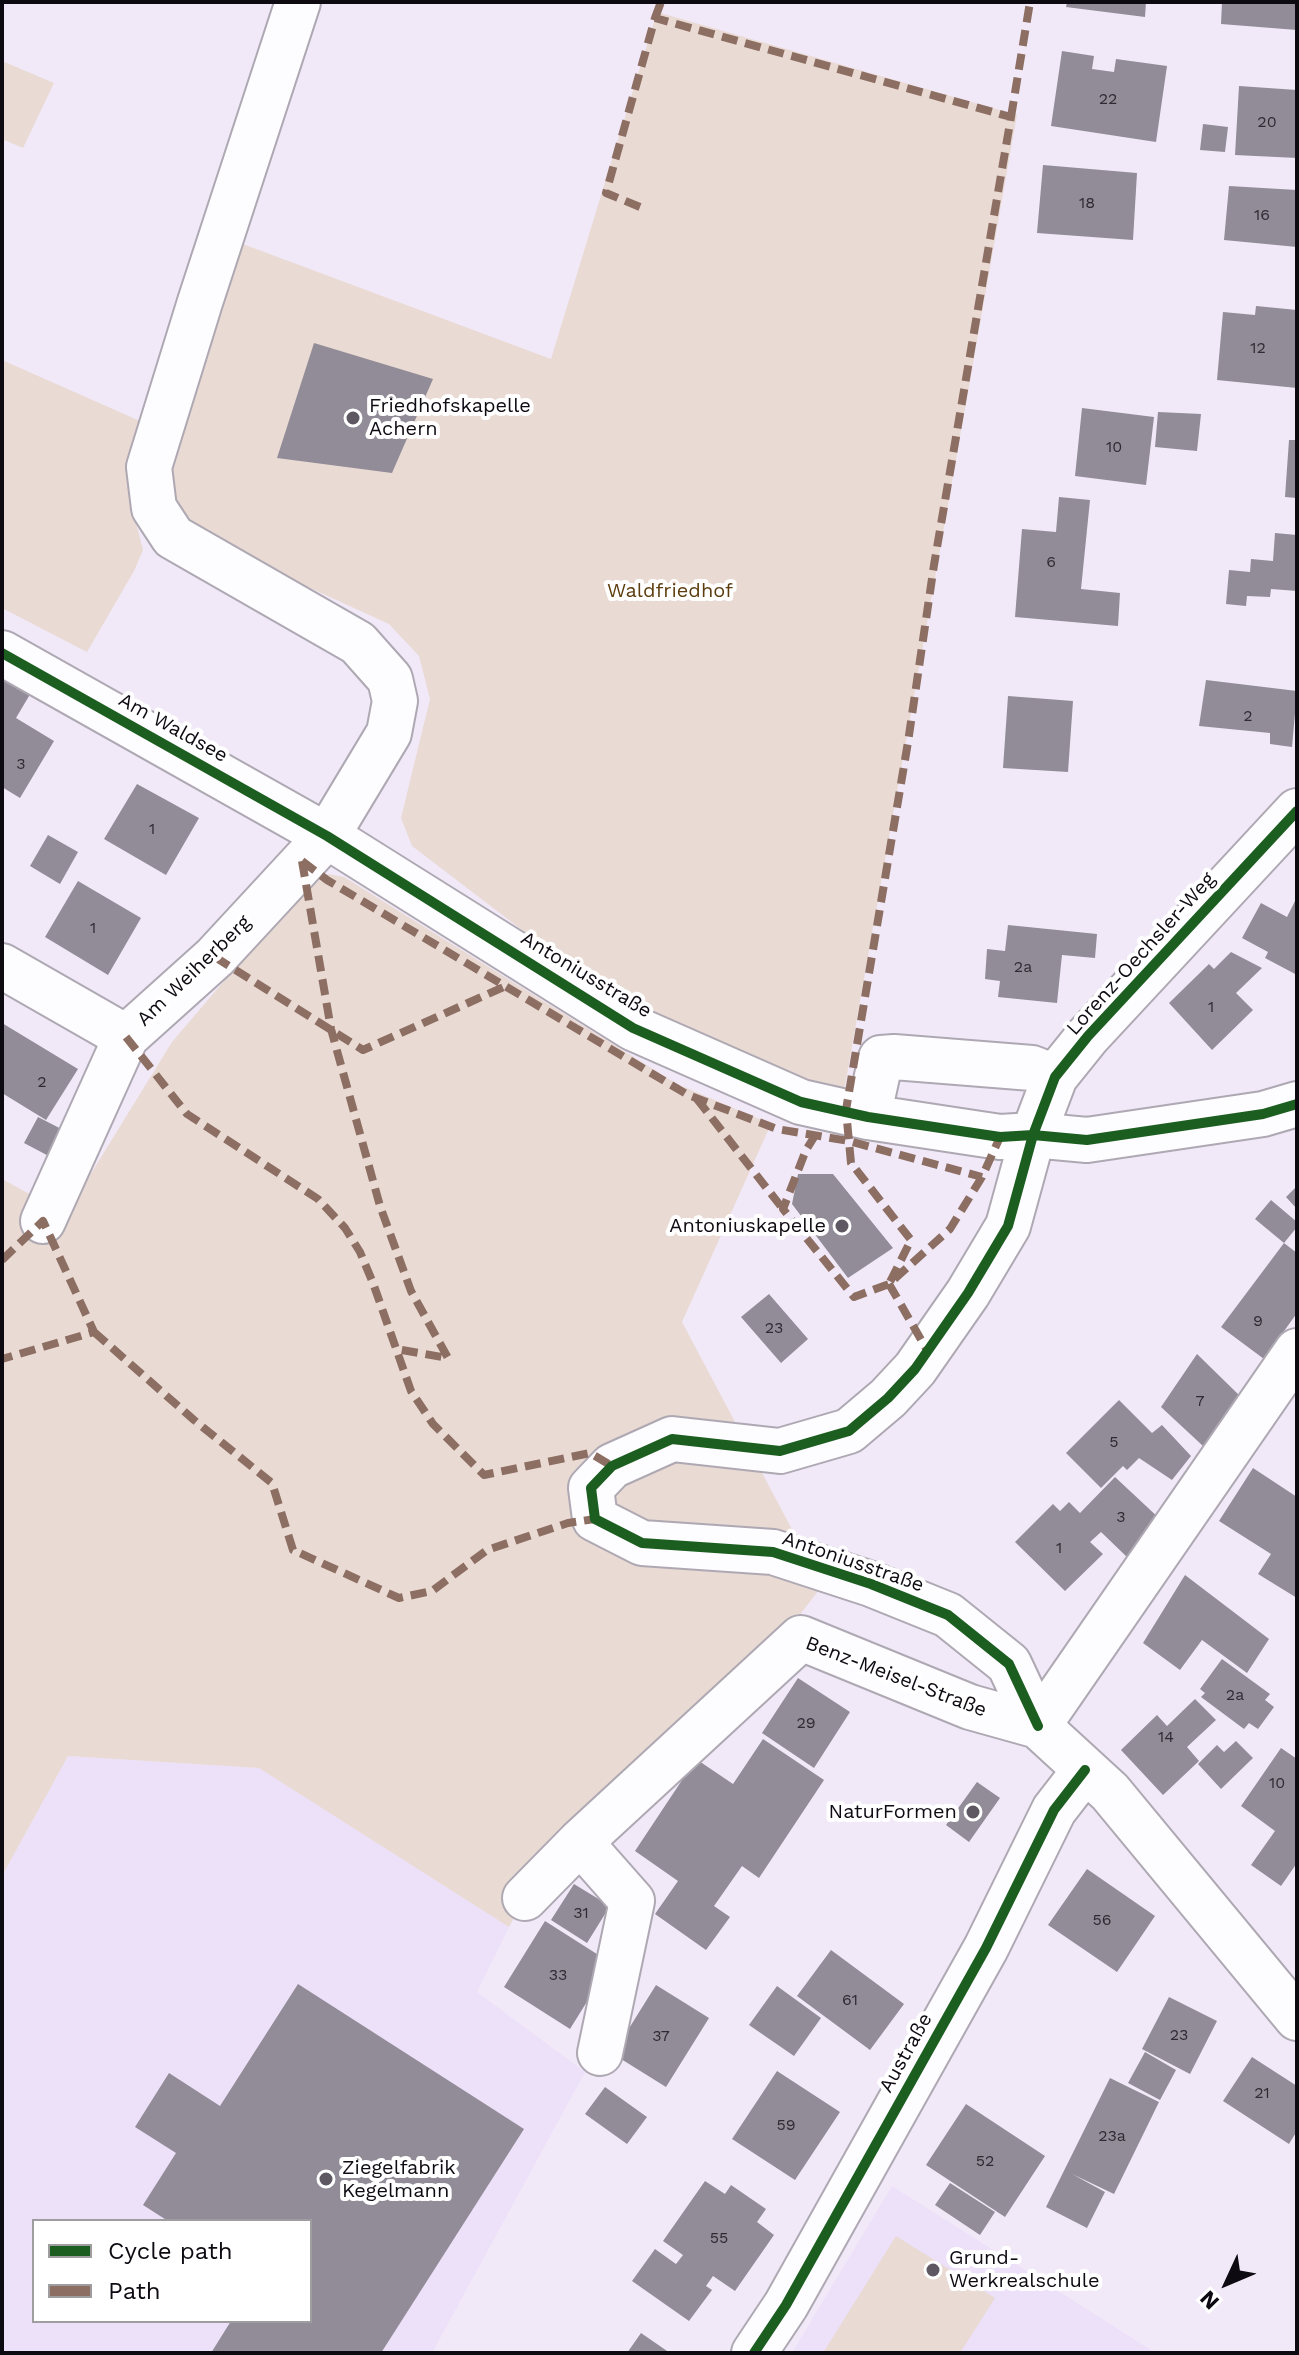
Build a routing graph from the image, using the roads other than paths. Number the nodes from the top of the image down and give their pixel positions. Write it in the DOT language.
graph roads {
  1 [pos="298,2"];
  2 [pos="2,653"];
  3 [pos="1297,811"];
  4 [pos="327,836"];
  5 [pos="2,966"];
  6 [pos="126,1037"];
  7 [pos="1055,1077"];
  8 [pos="1297,1104"];
  9 [pos="868,1117"];
  10 [pos="1033,1135"];
  11 [pos="43,1221"];
  12 [pos="1297,1351"];
  13 [pos="1038,1726"];
  14 [pos="1085,1770"];
  15 [pos="580,1842"];
  16 [pos="525,1898"];
  17 [pos="1297,2018"];
  18 [pos="600,2053"];
  19 [pos="754,2353"];
  1 -- 4 [label="street, Am Weiherberg"];
  2 -- 4 [label="street, Am Waldsee"];
  3 -- 7 [label="street, Lorenz-Oechsler-Weg"];
  4 -- 6 [label="street, Am Weiherberg"];
  4 -- 9 [label="street, Antoniusstraße"];
  5 -- 6 [label="street, Am Weiherberg"];
  6 -- 11 [label="street"];
  7 -- 9 [label="street"];
  7 -- 10 [label="street, Lorenz-Oechsler-Weg"];
  8 -- 10 [label="street, Antoniusstraße"];
  9 -- 10 [label="street, Antoniusstraße"];
  10 -- 13 [label="street, Antoniusstraße"];
  12 -- 13 [label="street"];
  13 -- 14 [label="street, Benz-Meisel-Straße"];
  13 -- 15 [label="street, Benz-Meisel-Straße"];
  14 -- 17 [label="street, Benz-Meisel-Straße"];
  14 -- 19 [label="street, Austraße"];
  15 -- 16 [label="street"];
  15 -- 18 [label="street"];
}
